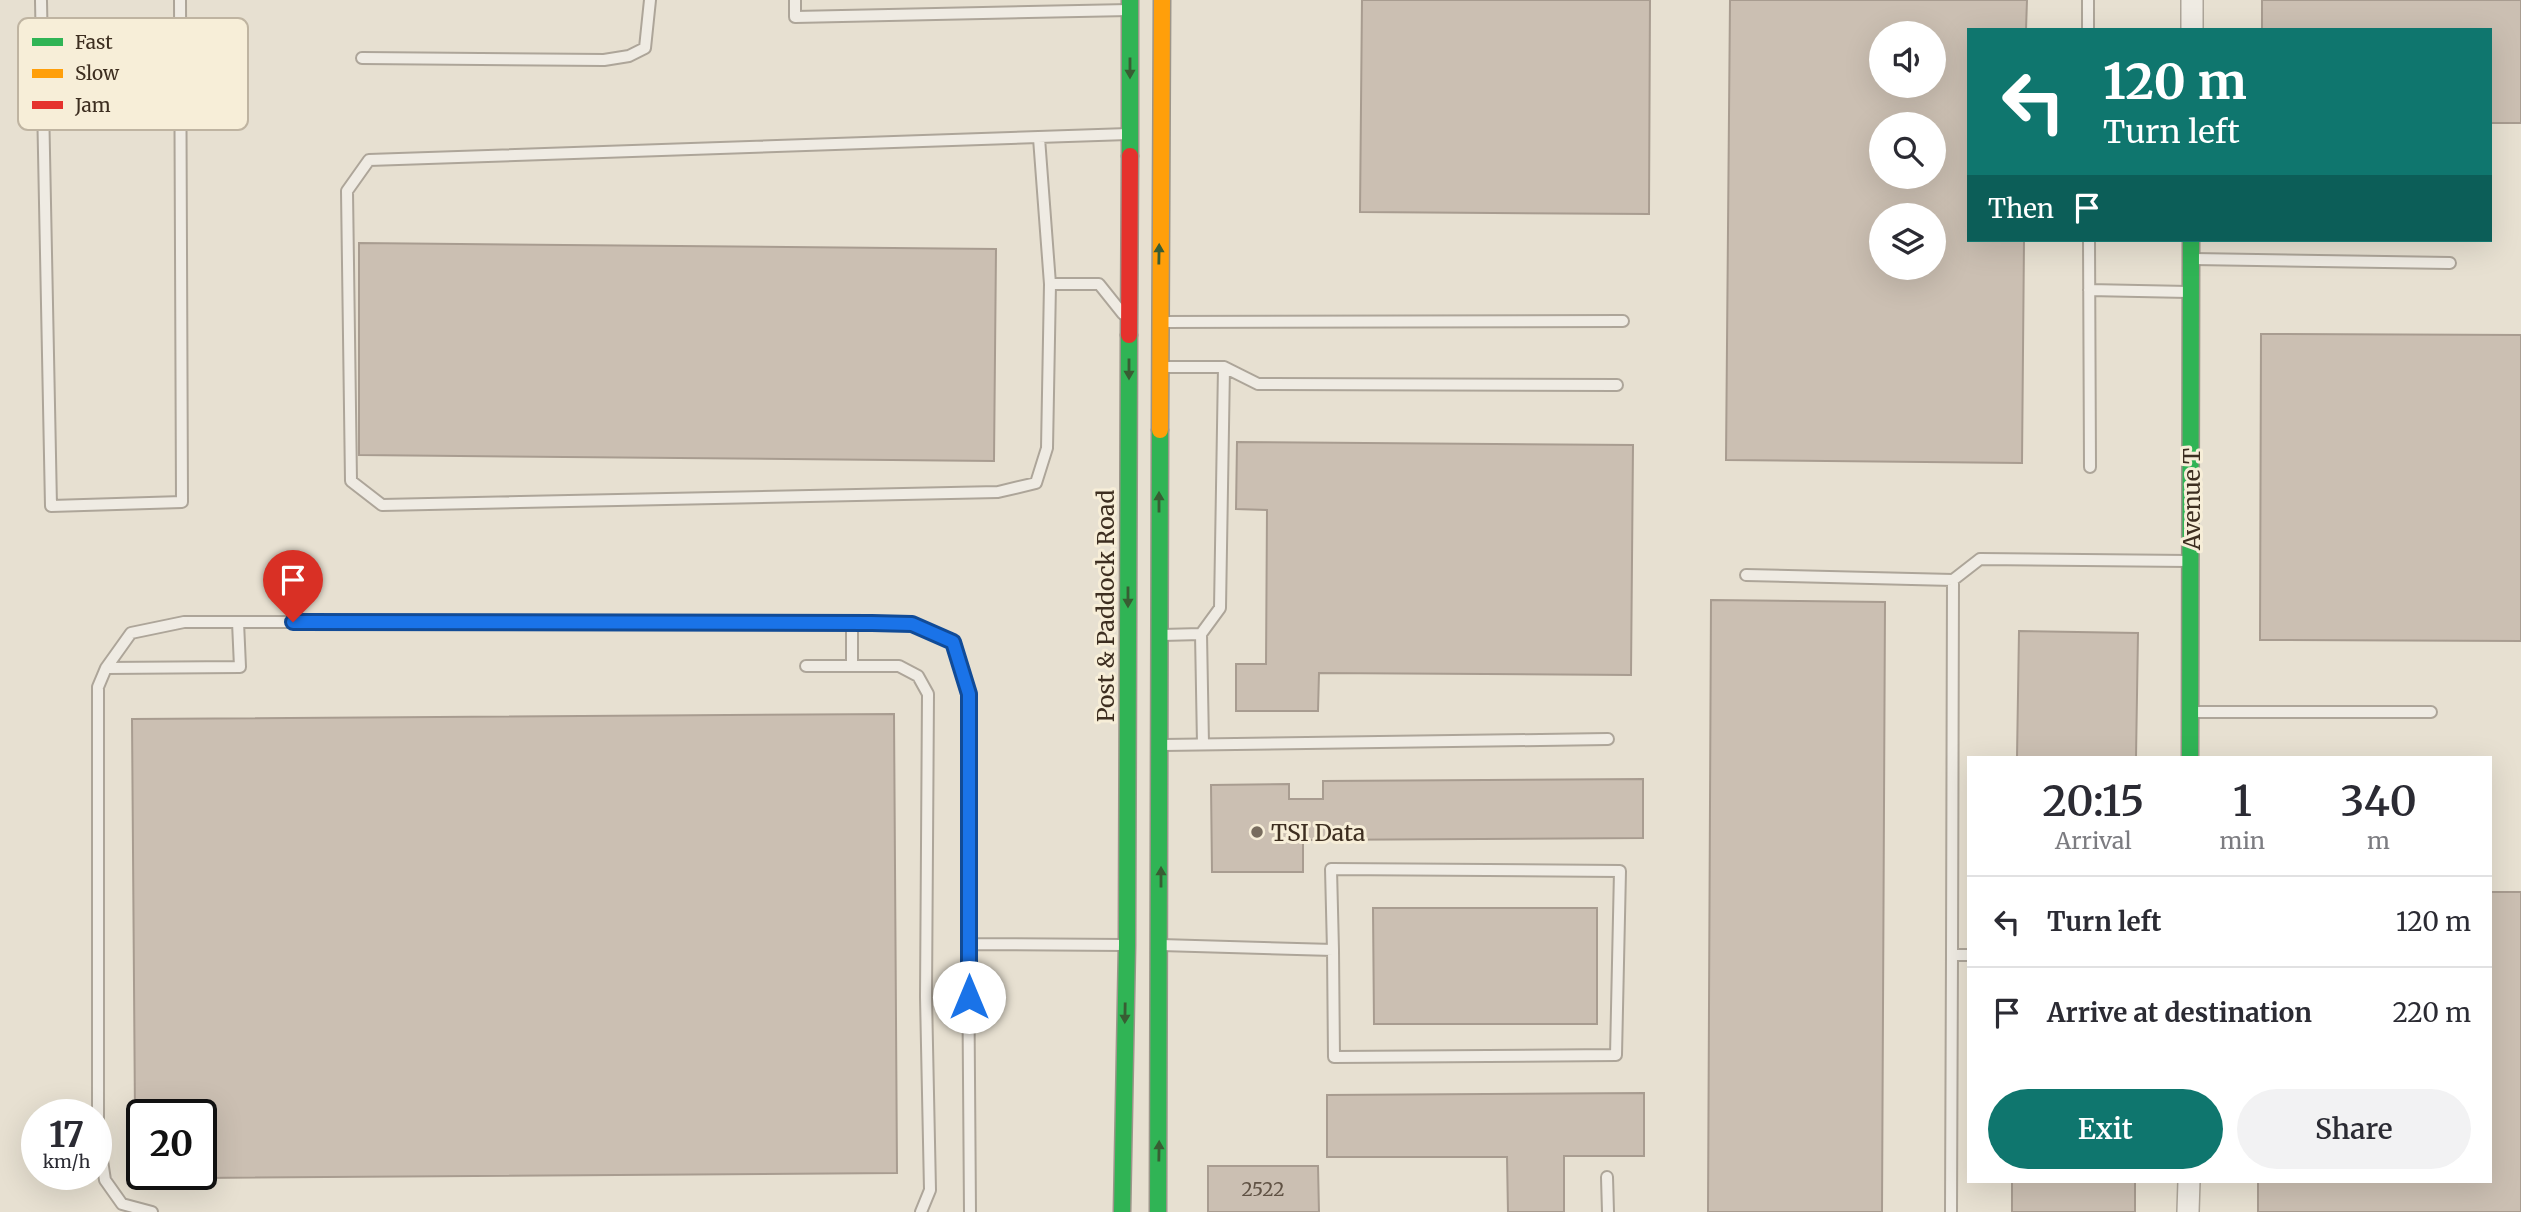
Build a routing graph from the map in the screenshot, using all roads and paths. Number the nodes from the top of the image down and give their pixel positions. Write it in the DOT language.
graph roads {
  1 [pos="41,0"];
  2 [pos="49,0"];
  3 [pos="180,0"];
  4 [pos="650,0"];
  5 [pos="795,0"];
  6 [pos="1162,0"];
  7 [pos="2088,0"];
  8 [pos="2192,0"];
  9 [pos="1130,5"];
  10 [pos="41,18"];
  11 [pos="180,18"];
  12 [pos="2088,28"];
  13 [pos="2192,28"];
  14 [pos="362,58"];
  15 [pos="44,130"];
  16 [pos="181,130"];
  17 [pos="1129,134"];
  18 [pos="1039,138"];
  19 [pos="2089,242"];
  20 [pos="2191,242"];
  21 [pos="2191,259"];
  22 [pos="2450,263"];
  23 [pos="1050,284"];
  24 [pos="2089,290"];
  25 [pos="2191,292"];
  26 [pos="1623,321"];
  27 [pos="1129,322"];
  28 [pos="1158,322"];
  29 [pos="1158,367"];
  30 [pos="1224,367"];
  31 [pos="1617,385"];
  32 [pos="2090,467"];
  33 [pos="2191,561"];
  34 [pos="1746,575"];
  35 [pos="1953,580"];
  36 [pos="238,622"];
  37 [pos="852,622"];
  38 [pos="1201,634"];
  39 [pos="1159,635"];
  40 [pos="806,666"];
  41 [pos="852,666"];
  42 [pos="106,668"];
  43 [pos="2190,712"];
  44 [pos="2431,712"];
  45 [pos="1608,739"];
  46 [pos="1203,744"];
  47 [pos="1160,745"];
  48 [pos="2190,756"];
  49 [pos="968,944"];
  50 [pos="1127,945"];
  51 [pos="1161,945"];
  52 [pos="1333,950"];
  53 [pos="1952,955"];
  54 [pos="1967,955"];
  55 [pos="1607,1177"];
  56 [pos="2189,1183"];
  57 [pos="152,1212"];
  58 [pos="921,1212"];
  59 [pos="970,1212"];
  60 [pos="1122,1212"];
  61 [pos="1158,1212"];
  62 [pos="1608,1212"];
  63 [pos="1951,1212"];
  64 [pos="2189,1212"];
  1 -- 2 [label="lane"];
  1 -- 10 [label="lane"];
  3 -- 11 [label="lane"];
  4 -- 14 [label="lane"];
  5 -- 9 [label="lane"];
  28 -- 6 [label="street, one-way"];
  7 -- 12 [label="lane"];
  8 -- 13 [label="street"];
  9 -- 17 [label="street, Post & Paddock Road, one-way"];
  15 -- 16 [label="lane"];
  17 -- 18 [label="lane"];
  17 -- 27 [label="street, Post & Paddock Road"];
  18 -- 23 [label="lane"];
  18 -- 23 [label="lane"];
  19 -- 24 [label="lane"];
  20 -- 21 [label="street, Avenue T"];
  21 -- 22 [label="lane"];
  21 -- 25 [label="street, Avenue T"];
  23 -- 27 [label="lane"];
  24 -- 25 [label="lane"];
  24 -- 32 [label="lane"];
  25 -- 33 [label="street, Avenue T"];
  26 -- 28 [label="lane"];
  27 -- 28 [label="street"];
  27 -- 50 [label="street, Post & Paddock Road, one-way"];
  28 -- 29 [label="street"];
  29 -- 30 [label="lane"];
  39 -- 29 [label="street, one-way"];
  30 -- 31 [label="lane"];
  30 -- 38 [label="lane"];
  33 -- 35 [label="lane"];
  33 -- 43 [label="street, Avenue T"];
  34 -- 35 [label="lane"];
  35 -- 53 [label="lane"];
  36 -- 37 [label="lane"];
  36 -- 42 [label="lane"];
  36 -- 42 [label="lane"];
  37 -- 41 [label="lane"];
  37 -- 49 [label="lane"];
  38 -- 39 [label="lane"];
  38 -- 46 [label="lane"];
  39 -- 47 [label="street"];
  40 -- 41 [label="lane"];
  41 -- 58 [label="lane"];
  42 -- 57 [label="lane"];
  43 -- 44 [label="lane"];
  43 -- 48 [label="street, Avenue T"];
  45 -- 46 [label="lane"];
  46 -- 47 [label="lane"];
  51 -- 47 [label="street, one-way"];
  49 -- 50 [label="lane"];
  49 -- 59 [label="lane"];
  50 -- 51 [label="street"];
  50 -- 60 [label="street, Post & Paddock Road, one-way"];
  51 -- 52 [label="lane"];
  61 -- 51 [label="street, one-way"];
  52 -- 52 [label="lane"];
  53 -- 54 [label="lane"];
  53 -- 63 [label="lane"];
  55 -- 62 [label="lane"];
  56 -- 64 [label="street"];
}
